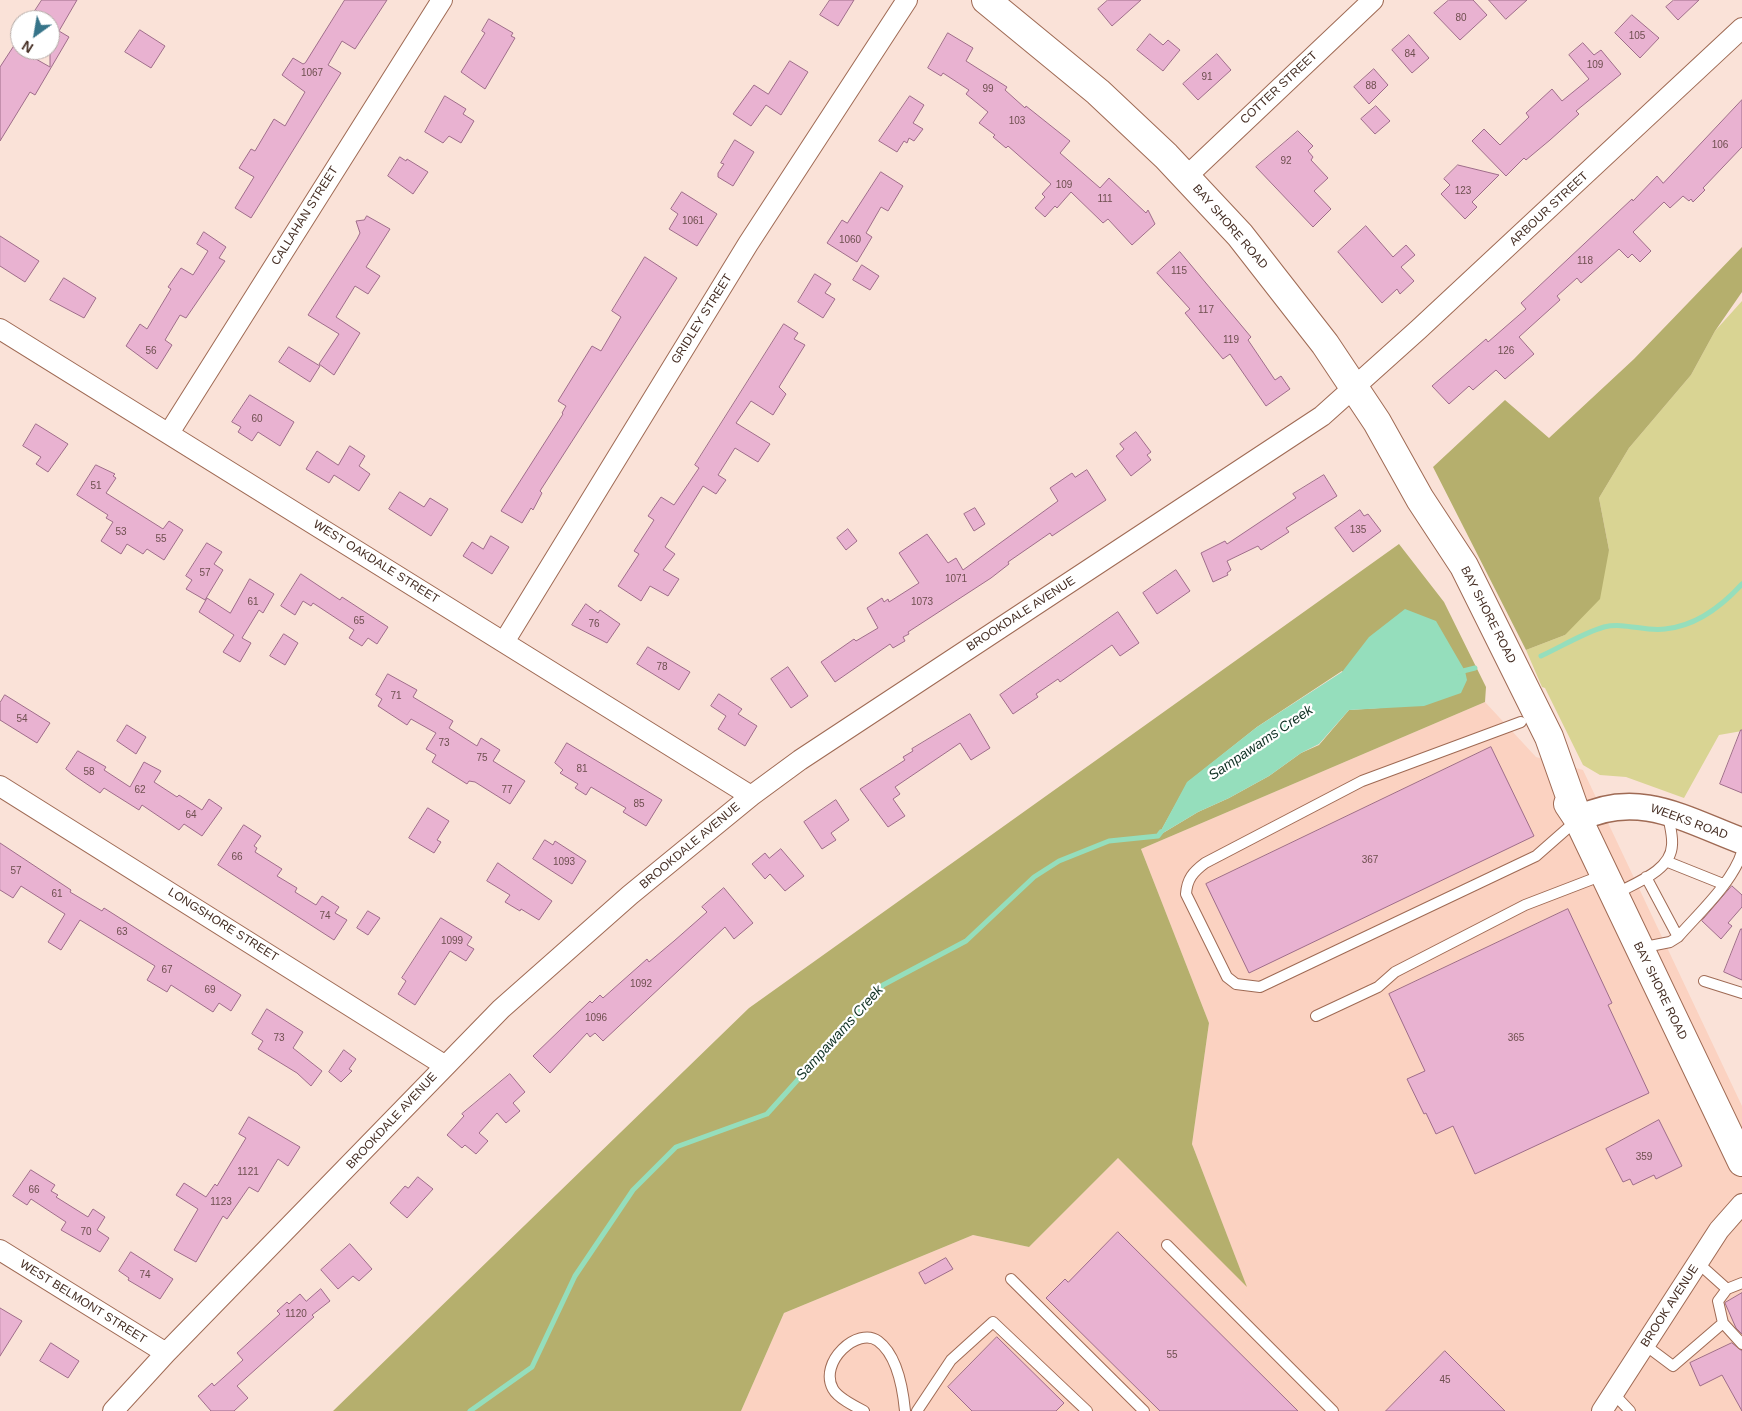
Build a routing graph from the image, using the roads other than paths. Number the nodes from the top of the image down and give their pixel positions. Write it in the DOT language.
graph roads {
  1 [pos="442,0"];
  2 [pos="907,0"];
  3 [pos="986,0"];
  4 [pos="1373,0"];
  5 [pos="1742,28"];
  6 [pos="1186,176"];
  7 [pos="0,328"];
  8 [pos="1354,388"];
  9 [pos="169,433"];
  10 [pos="1420,499"];
  11 [pos="504,642"];
  12 [pos="1521,722"];
  13 [pos="0,786"];
  14 [pos="751,796"];
  15 [pos="1668,813"];
  16 [pos="1578,819"];
  17 [pos="1742,841"];
  18 [pos="1742,852"];
  19 [pos="1668,862"];
  20 [pos="1646,878"];
  21 [pos="1609,884"];
  22 [pos="1723,884"];
  23 [pos="1678,937"];
  24 [pos="1639,948"];
  25 [pos="1704,981"];
  26 [pos="1742,993"];
  27 [pos="1316,1016"];
  28 [pos="444,1066"];
  29 [pos="1742,1162"];
  30 [pos="1742,1204"];
  31 [pos="1167,1245"];
  32 [pos="0,1250"];
  33 [pos="1698,1263"];
  34 [pos="1011,1279"];
  35 [pos="1740,1287"];
  36 [pos="1727,1289"];
  37 [pos="1724,1323"];
  38 [pos="1742,1344"];
  39 [pos="1645,1345"];
  40 [pos="166,1353"];
  41 [pos="1613,1393"];
  42 [pos="113,1411"];
  43 [pos="864,1411"];
  44 [pos="905,1411"];
  45 [pos="917,1411"];
  46 [pos="1086,1411"];
  47 [pos="1144,1411"];
  48 [pos="1334,1411"];
  49 [pos="1602,1411"];
  50 [pos="1630,1411"];
  1 -- 9 [label="street, CALLAHAN STREET"];
  2 -- 11 [label="street, GRIDLEY STREET"];
  3 -- 6 [label="main road, BAY SHORE ROAD"];
  4 -- 6 [label="street, COTTER STREET"];
  5 -- 8 [label="street, ARBOUR STREET"];
  6 -- 8 [label="main road, BAY SHORE ROAD"];
  7 -- 9 [label="street, WEST OAKDALE STREET"];
  8 -- 10 [label="main road, BAY SHORE ROAD"];
  8 -- 14 [label="street, BROOKDALE AVENUE"];
  9 -- 11 [label="street, WEST OAKDALE STREET"];
  10 -- 12 [label="main road, BAY SHORE ROAD"];
  10 -- 16 [label="main road, BAY SHORE ROAD"];
  11 -- 14 [label="street, WEST OAKDALE STREET"];
  12 -- 16 [label="main road, BAY SHORE ROAD"];
  12 -- 16 [label="lane"];
  13 -- 28 [label="street, LONGSHORE STREET"];
  14 -- 28 [label="street, BROOKDALE AVENUE"];
  15 -- 16 [label="street, WEEKS ROAD"];
  15 -- 17 [label="street, WEEKS ROAD"];
  15 -- 19 [label="lane"];
  16 -- 21 [label="main road, BAY SHORE ROAD"];
  18 -- 22 [label="lane"];
  19 -- 20 [label="lane"];
  19 -- 22 [label="lane"];
  20 -- 21 [label="lane"];
  20 -- 23 [label="lane"];
  21 -- 24 [label="main road, BAY SHORE ROAD"];
  21 -- 27 [label="lane"];
  22 -- 23 [label="lane"];
  23 -- 24 [label="lane"];
  24 -- 29 [label="main road, BAY SHORE ROAD"];
  25 -- 26 [label="lane"];
  28 -- 40 [label="street, BROOKDALE AVENUE"];
  30 -- 33 [label="street, BROOK AVENUE"];
  31 -- 48 [label="lane"];
  32 -- 40 [label="street, WEST BELMONT STREET"];
  33 -- 36 [label="lane"];
  33 -- 39 [label="street, BROOK AVENUE"];
  34 -- 47 [label="lane"];
  35 -- 36 [label="lane"];
  36 -- 37 [label="lane"];
  37 -- 38 [label="lane"];
  37 -- 39 [label="lane"];
  39 -- 41 [label="street, BROOK AVENUE"];
  40 -- 42 [label="street, BROOKDALE AVENUE"];
  41 -- 49 [label="street, BROOK AVENUE"];
  41 -- 50 [label="lane"];
  43 -- 44 [label="lane"];
  45 -- 46 [label="lane"];
}
